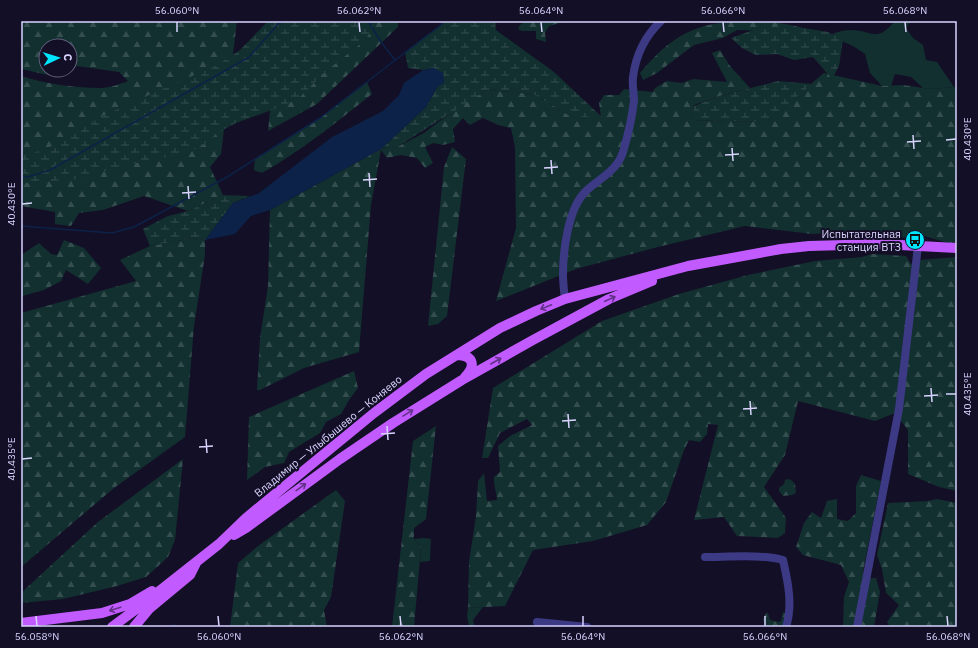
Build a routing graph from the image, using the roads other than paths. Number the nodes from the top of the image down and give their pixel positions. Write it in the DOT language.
graph roads {
  1 [pos="661,21"];
  2 [pos="918,246"];
  3 [pos="957,248"];
  4 [pos="719,260"];
  5 [pos="565,299"];
  6 [pos="458,355"];
  7 [pos="462,380"];
  8 [pos="219,544"];
  9 [pos="705,557"];
  10 [pos="197,561"];
  11 [pos="537,622"];
  12 [pos="21,623"];
  13 [pos="112,627"];
  14 [pos="134,627"];
  15 [pos="587,627"];
  16 [pos="786,627"];
  17 [pos="857,627"];
  1 -- 5 [label="street"];
  2 -- 3 [label="main road, Владимир — Улыбышево — Коняево"];
  2 -- 4 [label="main road, Владимир — Улыбышево — Коняево"];
  2 -- 17 [label="street"];
  4 -- 5 [label="main road, Владимир — Улыбышево — Коняево"];
  7 -- 4 [label="main road, Владимир — Улыбышево — Коняево, one-way"];
  5 -- 6 [label="main road, Владимир — Улыбышево — Коняево, one-way"];
  6 -- 7 [label="main road, Владимир — Улыбышево — Коняево"];
  6 -- 8 [label="main road, Владимир — Улыбышево — Коняево"];
  8 -- 7 [label="main road, Владимир — Улыбышево — Коняево, one-way"];
  8 -- 10 [label="main road, Владимир — Улыбышево — Коняево"];
  9 -- 16 [label="street"];
  10 -- 12 [label="main road, one-way"];
  10 -- 13 [label="main road, Владимир — Улыбышево — Коняево"];
  10 -- 14 [label="main road"];
  11 -- 15 [label="street"];
}
